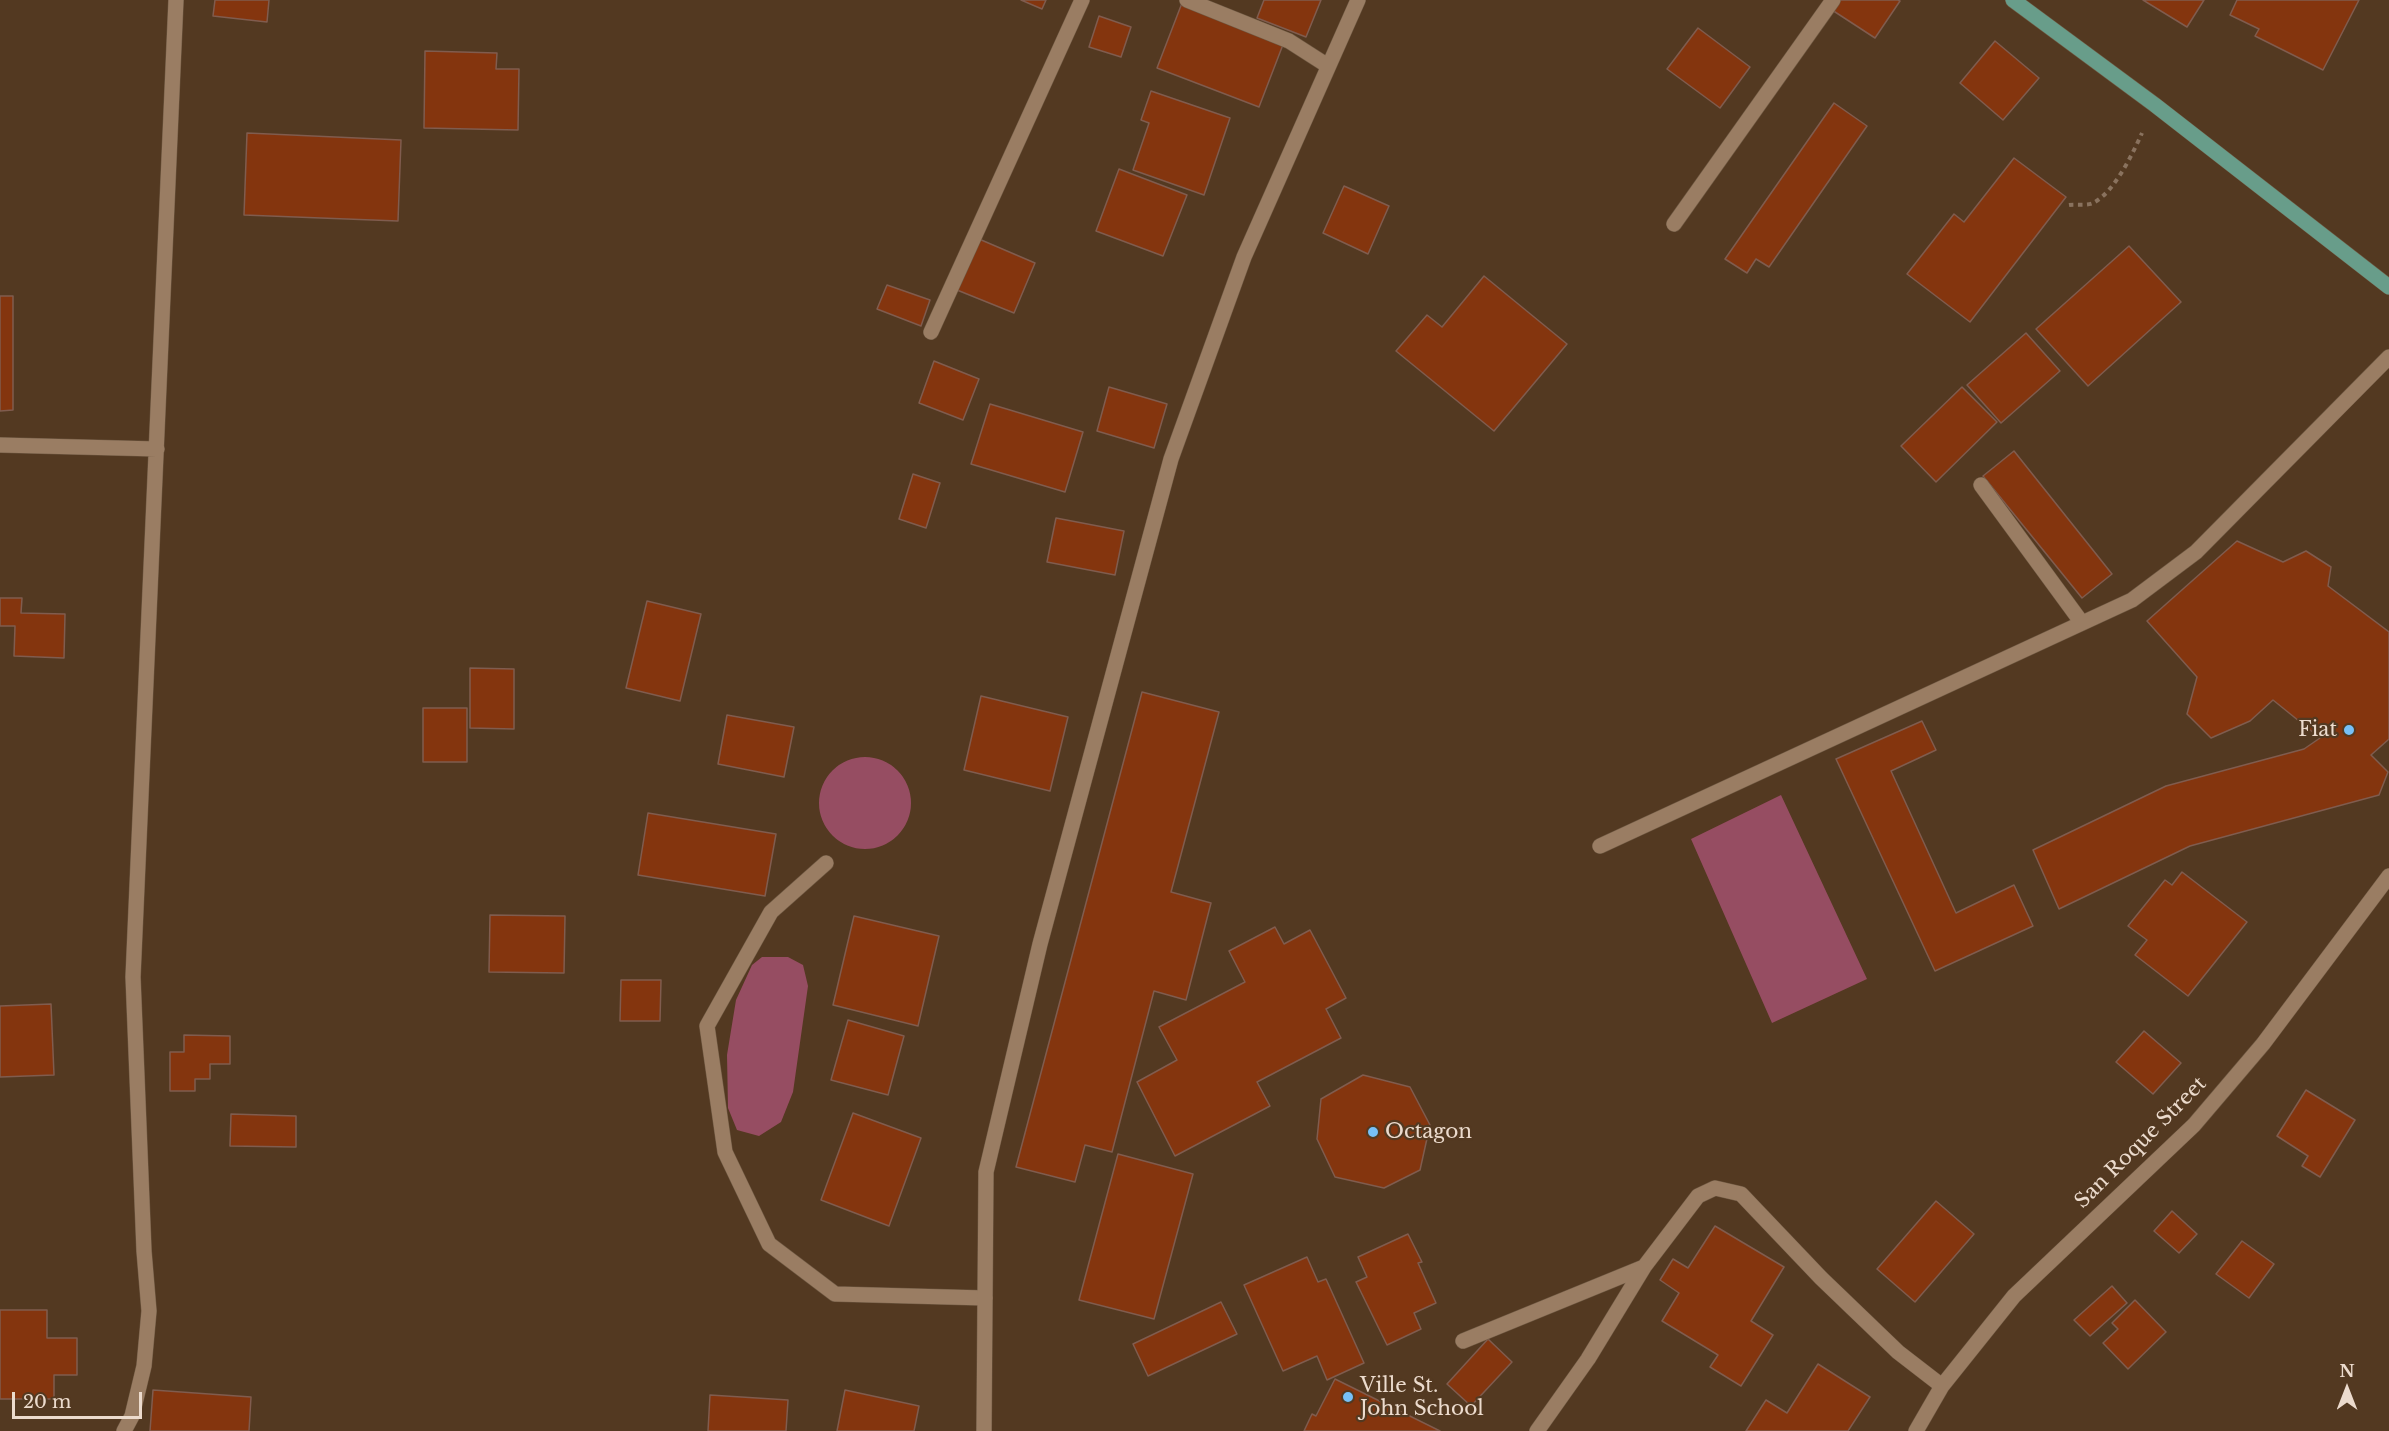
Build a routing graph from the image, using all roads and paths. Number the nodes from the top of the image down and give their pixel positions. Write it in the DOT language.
graph roads {
  1 [pos="177,0"];
  2 [pos="1082,0"];
  3 [pos="1187,0"];
  4 [pos="1358,0"];
  5 [pos="1833,0"];
  6 [pos="2013,0"];
  7 [pos="1328,66"];
  8 [pos="2155,105"];
  9 [pos="2069,205"];
  10 [pos="1674,224"];
  11 [pos="2389,287"];
  12 [pos="931,332"];
  13 [pos="2389,357"];
  14 [pos="0,445"];
  15 [pos="157,448"];
  16 [pos="1981,484"];
  17 [pos="2082,623"];
  18 [pos="1600,846"];
  19 [pos="826,863"];
  20 [pos="2389,876"];
  21 [pos="1644,1267"];
  22 [pos="985,1298"];
  23 [pos="1463,1341"];
  24 [pos="1942,1386"];
  25 [pos="124,1431"];
  26 [pos="984,1431"];
  27 [pos="1537,1431"];
  28 [pos="1916,1431"];
  1 -- 15 [label="street"];
  2 -- 12 [label="street"];
  3 -- 7 [label="street"];
  4 -- 7 [label="street"];
  5 -- 10 [label="street"];
  6 -- 8 [label="main road"];
  7 -- 22 [label="street"];
  8 -- 9 [label="path"];
  8 -- 11 [label="main road"];
  13 -- 17 [label="street"];
  14 -- 15 [label="street"];
  15 -- 25 [label="street"];
  16 -- 17 [label="street"];
  17 -- 18 [label="street"];
  19 -- 22 [label="street"];
  20 -- 24 [label="street, San Roque Street"];
  21 -- 23 [label="street"];
  21 -- 24 [label="street"];
  21 -- 27 [label="street"];
  22 -- 26 [label="street"];
  24 -- 28 [label="street, San Roque Street"];
}
